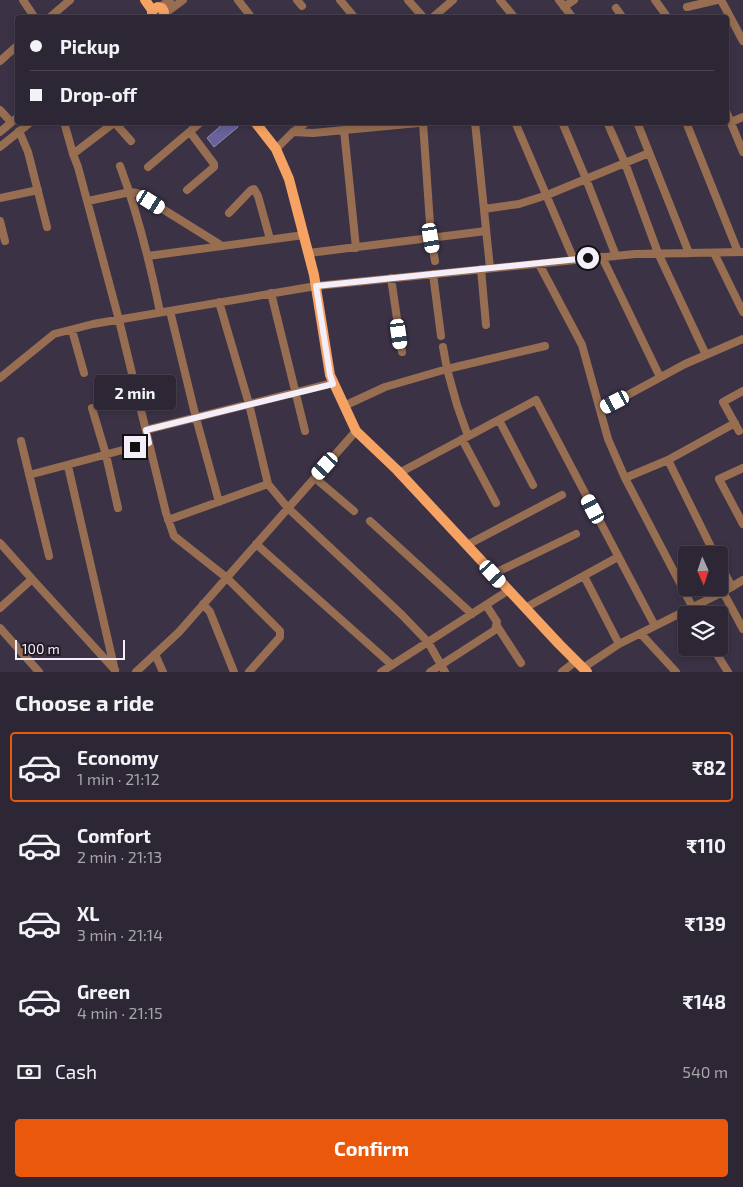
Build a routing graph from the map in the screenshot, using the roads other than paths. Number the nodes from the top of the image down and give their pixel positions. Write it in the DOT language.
graph roads {
  1 [pos="23,0"];
  2 [pos="70,0"];
  3 [pos="145,0"];
  4 [pos="170,0"];
  5 [pos="183,0"];
  6 [pos="238,0"];
  7 [pos="340,0"];
  8 [pos="408,0"];
  9 [pos="452,0"];
  10 [pos="500,0"];
  11 [pos="559,0"];
  12 [pos="574,0"];
  13 [pos="655,0"];
  14 [pos="719,0"];
  15 [pos="564,7"];
  16 [pos="687,7"];
  17 [pos="616,8"];
  18 [pos="157,12"];
  19 [pos="33,15"];
  20 [pos="52,15"];
  21 [pos="250,15"];
  22 [pos="352,15"];
  23 [pos="421,15"];
  24 [pos="435,15"];
  25 [pos="510,15"];
  26 [pos="571,15"];
  27 [pos="621,15"];
  28 [pos="666,15"];
  29 [pos="728,15"];
  30 [pos="729,17"];
  31 [pos="743,41"];
  32 [pos="15,48"];
  33 [pos="0,61"];
  34 [pos="0,110"];
  35 [pos="743,117"];
  36 [pos="729,118"];
  37 [pos="14,120"];
  38 [pos="731,122"];
  39 [pos="28,125"];
  40 [pos="65,125"];
  41 [pos="112,125"];
  42 [pos="117,125"];
  43 [pos="198,125"];
  44 [pos="257,125"];
  45 [pos="303,125"];
  46 [pos="371,125"];
  47 [pos="423,125"];
  48 [pos="475,125"];
  49 [pos="516,125"];
  50 [pos="563,125"];
  51 [pos="608,125"];
  52 [pos="638,125"];
  53 [pos="687,125"];
  54 [pos="344,130"];
  55 [pos="19,131"];
  56 [pos="0,132"];
  57 [pos="190,132"];
  58 [pos="293,132"];
  59 [pos="131,141"];
  60 [pos="0,147"];
  61 [pos="276,149"];
  62 [pos="743,152"];
  63 [pos="649,153"];
  64 [pos="73,154"];
  65 [pos="625,164"];
  66 [pos="120,166"];
  67 [pos="148,167"];
  68 [pos="586,179"];
  69 [pos="38,190"];
  70 [pos="187,190"];
  71 [pos="130,192"];
  72 [pos="547,195"];
  73 [pos="0,198"];
  74 [pos="88,201"];
  75 [pos="484,209"];
  76 [pos="229,213"];
  77 [pos="0,221"];
  78 [pos="47,227"];
  79 [pos="486,231"];
  80 [pos="304,235"];
  81 [pos="431,238"];
  82 [pos="270,239"];
  83 [pos="5,241"];
  84 [pos="222,246"];
  85 [pos="356,248"];
  86 [pos="714,252"];
  87 [pos="740,252"];
  88 [pos="309,253"];
  89 [pos="658,253"];
  90 [pos="688,253"];
  91 [pos="148,256"];
  92 [pos="616,256"];
  93 [pos="602,257"];
  94 [pos="574,260"];
  95 [pos="434,261"];
  96 [pos="540,264"];
  97 [pos="490,268"];
  98 [pos="481,269"];
  99 [pos="433,274"];
  100 [pos="391,278"];
  101 [pos="316,286"];
  102 [pos="271,293"];
  103 [pos="219,302"];
  104 [pos="170,311"];
  105 [pos="160,312"];
  106 [pos="743,312"];
  107 [pos="119,320"];
  108 [pos="486,325"];
  109 [pos="72,330"];
  110 [pos="441,336"];
  111 [pos="743,339"];
  112 [pos="545,346"];
  113 [pos="443,347"];
  114 [pos="402,352"];
  115 [pos="706,355"];
  116 [pos="447,369"];
  117 [pos="84,373"];
  118 [pos="660,377"];
  119 [pos="0,378"];
  120 [pos="333,384"];
  121 [pos="743,391"];
  122 [pos="296,393"];
  123 [pos="249,404"];
  124 [pos="344,406"];
  125 [pos="92,408"];
  126 [pos="600,410"];
  127 [pos="196,418"];
  128 [pos="499,420"];
  129 [pos="734,423"];
  130 [pos="146,430"];
  131 [pos="305,431"];
  132 [pos="356,431"];
  133 [pos="739,431"];
  134 [pos="465,438"];
  135 [pos="20,441"];
  136 [pos="149,443"];
  137 [pos="106,455"];
  138 [pos="668,460"];
  139 [pos="68,466"];
  140 [pos="743,468"];
  141 [pos="399,473"];
  142 [pos="29,475"];
  143 [pos="315,478"];
  144 [pos="625,478"];
  145 [pos="268,484"];
  146 [pos="533,485"];
  147 [pos="562,495"];
  148 [pos="220,502"];
  149 [pos="496,502"];
  150 [pos="118,508"];
  151 [pos="288,508"];
  152 [pos="354,511"];
  153 [pos="168,520"];
  154 [pos="370,521"];
  155 [pos="743,524"];
  156 [pos="576,534"];
  157 [pos="0,543"];
  158 [pos="256,544"];
  159 [pos="467,545"];
  160 [pos="711,546"];
  161 [pos="49,556"];
  162 [pos="618,557"];
  163 [pos="493,574"];
  164 [pos="584,576"];
  165 [pos="226,578"];
  166 [pos="32,579"];
  167 [pos="728,579"];
  168 [pos="743,580"];
  169 [pos="732,586"];
  170 [pos="728,589"];
  171 [pos="509,590"];
  172 [pos="716,596"];
  173 [pos="725,596"];
  174 [pos="203,604"];
  175 [pos="486,605"];
  176 [pos="690,606"];
  177 [pos="699,606"];
  178 [pos="0,608"];
  179 [pos="525,608"];
  180 [pos="472,614"];
  181 [pos="678,616"];
  182 [pos="497,626"];
  183 [pos="655,626"];
  184 [pos="0,628"];
  185 [pos="743,629"];
  186 [pos="641,634"];
  187 [pos="428,642"];
  188 [pos="619,644"];
  189 [pos="155,654"];
  190 [pos="719,656"];
  191 [pos="521,663"];
  192 [pos="392,665"];
  193 [pos="582,667"];
  194 [pos="443,669"];
  195 [pos="231,671"];
  196 [pos="39,672"];
  197 [pos="116,672"];
  198 [pos="136,672"];
  199 [pos="163,672"];
  200 [pos="249,672"];
  201 [pos="381,672"];
  202 [pos="430,672"];
  203 [pos="562,672"];
  204 [pos="676,672"];
  205 [pos="728,672"];
  1 -- 19 [label="street"];
  2 -- 20 [label="street"];
  3 -- 18 [label="main road"];
  4 -- 18 [label="street"];
  5 -- 18 [label="street"];
  6 -- 21 [label="street"];
  7 -- 22 [label="street"];
  8 -- 23 [label="street"];
  9 -- 24 [label="street"];
  10 -- 25 [label="street"];
  11 -- 15 [label="street"];
  12 -- 15 [label="street"];
  13 -- 28 [label="street"];
  14 -- 16 [label="street"];
  14 -- 29 [label="street"];
  15 -- 26 [label="street"];
  17 -- 27 [label="street"];
  30 -- 31 [label="street"];
  32 -- 33 [label="street"];
  34 -- 37 [label="street"];
  35 -- 38 [label="street"];
  36 -- 38 [label="street"];
  37 -- 56 [label="street"];
  38 -- 62 [label="street"];
  39 -- 55 [label="street"];
  40 -- 64 [label="street"];
  41 -- 64 [label="street"];
  42 -- 59 [label="street"];
  43 -- 57 [label="street"];
  44 -- 61 [label="main road"];
  45 -- 58 [label="street"];
  46 -- 54 [label="street"];
  47 -- 81 [label="street"];
  48 -- 75 [label="street"];
  49 -- 72 [label="street"];
  50 -- 68 [label="street"];
  51 -- 65 [label="street"];
  52 -- 63 [label="street"];
  53 -- 87 [label="street"];
  54 -- 58 [label="street"];
  54 -- 85 [label="street"];
  55 -- 60 [label="street"];
  55 -- 69 [label="street"];
  57 -- 67 [label="street"];
  57 -- 70 [label="street"];
  58 -- 61 [label="street"];
  61 -- 80 [label="main road"];
  63 -- 65 [label="street"];
  63 -- 90 [label="street"];
  64 -- 74 [label="street"];
  65 -- 68 [label="street"];
  65 -- 89 [label="street"];
  66 -- 71 [label="street"];
  68 -- 72 [label="street"];
  68 -- 92 [label="street"];
  69 -- 73 [label="street"];
  69 -- 78 [label="street"];
  71 -- 74 [label="street"];
  71 -- 84 [label="street"];
  71 -- 91 [label="street"];
  72 -- 75 [label="street"];
  72 -- 94 [label="street"];
  74 -- 107 [label="street"];
  75 -- 79 [label="street"];
  76 -- 82 [label="street"];
  77 -- 83 [label="street"];
  79 -- 81 [label="street"];
  79 -- 97 [label="street"];
  80 -- 82 [label="street"];
  80 -- 88 [label="main road"];
  81 -- 85 [label="street"];
  81 -- 95 [label="street"];
  82 -- 84 [label="street"];
  84 -- 91 [label="street"];
  85 -- 88 [label="street"];
  86 -- 87 [label="street"];
  86 -- 90 [label="street"];
  86 -- 106 [label="street"];
  88 -- 101 [label="main road"];
  89 -- 90 [label="street"];
  89 -- 92 [label="street"];
  89 -- 115 [label="street"];
  91 -- 105 [label="street"];
  92 -- 93 [label="street"];
  93 -- 94 [label="street"];
  93 -- 118 [label="street"];
  94 -- 96 [label="street"];
  96 -- 97 [label="street"];
  96 -- 126 [label="street"];
  97 -- 98 [label="street"];
  98 -- 99 [label="street"];
  98 -- 108 [label="street"];
  99 -- 100 [label="street"];
  99 -- 110 [label="street"];
  100 -- 101 [label="street"];
  100 -- 114 [label="street"];
  101 -- 102 [label="street"];
  101 -- 120 [label="main road"];
  102 -- 103 [label="street"];
  102 -- 122 [label="street"];
  103 -- 104 [label="street"];
  103 -- 123 [label="street"];
  104 -- 105 [label="street"];
  104 -- 127 [label="street"];
  105 -- 107 [label="street"];
  107 -- 109 [label="street"];
  107 -- 130 [label="street"];
  109 -- 117 [label="street"];
  109 -- 119 [label="street"];
  111 -- 115 [label="street"];
  112 -- 116 [label="street"];
  113 -- 116 [label="street"];
  115 -- 118 [label="street"];
  116 -- 124 [label="street"];
  116 -- 134 [label="street"];
  118 -- 126 [label="street"];
  120 -- 122 [label="street"];
  120 -- 124 [label="main road"];
  121 -- 129 [label="street"];
  122 -- 123 [label="street"];
  122 -- 131 [label="street"];
  123 -- 127 [label="street"];
  123 -- 145 [label="street"];
  124 -- 132 [label="main road"];
  125 -- 137 [label="street"];
  126 -- 144 [label="street"];
  127 -- 130 [label="street"];
  127 -- 148 [label="street"];
  128 -- 134 [label="street"];
  128 -- 146 [label="street"];
  128 -- 162 [label="street"];
  129 -- 133 [label="street"];
  129 -- 138 [label="street"];
  130 -- 136 [label="street"];
  132 -- 141 [label="main road"];
  132 -- 143 [label="street"];
  134 -- 141 [label="street"];
  134 -- 149 [label="street"];
  135 -- 142 [label="street"];
  136 -- 137 [label="street"];
  136 -- 153 [label="street"];
  137 -- 139 [label="street"];
  137 -- 150 [label="street"];
  138 -- 144 [label="street"];
  138 -- 160 [label="street"];
  139 -- 142 [label="street"];
  139 -- 197 [label="street"];
  140 -- 155 [label="street"];
  141 -- 159 [label="main road"];
  142 -- 161 [label="street"];
  143 -- 151 [label="street"];
  143 -- 152 [label="street"];
  144 -- 176 [label="street"];
  145 -- 148 [label="street"];
  145 -- 151 [label="street"];
  147 -- 159 [label="street"];
  148 -- 153 [label="street"];
  151 -- 158 [label="street"];
  151 -- 187 [label="street"];
  153 -- 165 [label="street"];
  154 -- 180 [label="street"];
  156 -- 163 [label="street"];
  157 -- 166 [label="street"];
  158 -- 165 [label="street"];
  158 -- 192 [label="street"];
  159 -- 163 [label="main road"];
  162 -- 164 [label="street"];
  162 -- 183 [label="street"];
  163 -- 171 [label="main road"];
  164 -- 179 [label="street"];
  164 -- 188 [label="street"];
  165 -- 174 [label="street"];
  165 -- 200 [label="street"];
  166 -- 178 [label="street"];
  166 -- 197 [label="street"];
  167 -- 169 [label="street"];
  168 -- 169 [label="street"];
  169 -- 170 [label="street"];
  171 -- 175 [label="street"];
  171 -- 179 [label="main road"];
  172 -- 177 [label="street"];
  173 -- 185 [label="street"];
  174 -- 189 [label="street"];
  174 -- 195 [label="street"];
  175 -- 180 [label="street"];
  175 -- 182 [label="street"];
  179 -- 193 [label="main road"];
  180 -- 187 [label="street"];
  181 -- 183 [label="street"];
  182 -- 191 [label="street"];
  182 -- 194 [label="street"];
  183 -- 186 [label="street"];
  184 -- 196 [label="street"];
  186 -- 188 [label="street"];
  186 -- 204 [label="street"];
  187 -- 192 [label="street"];
  187 -- 194 [label="street"];
  188 -- 193 [label="street"];
  189 -- 198 [label="street"];
  189 -- 199 [label="street"];
  190 -- 205 [label="street"];
  192 -- 201 [label="street"];
  193 -- 203 [label="street"];
  194 -- 202 [label="street"];
}
